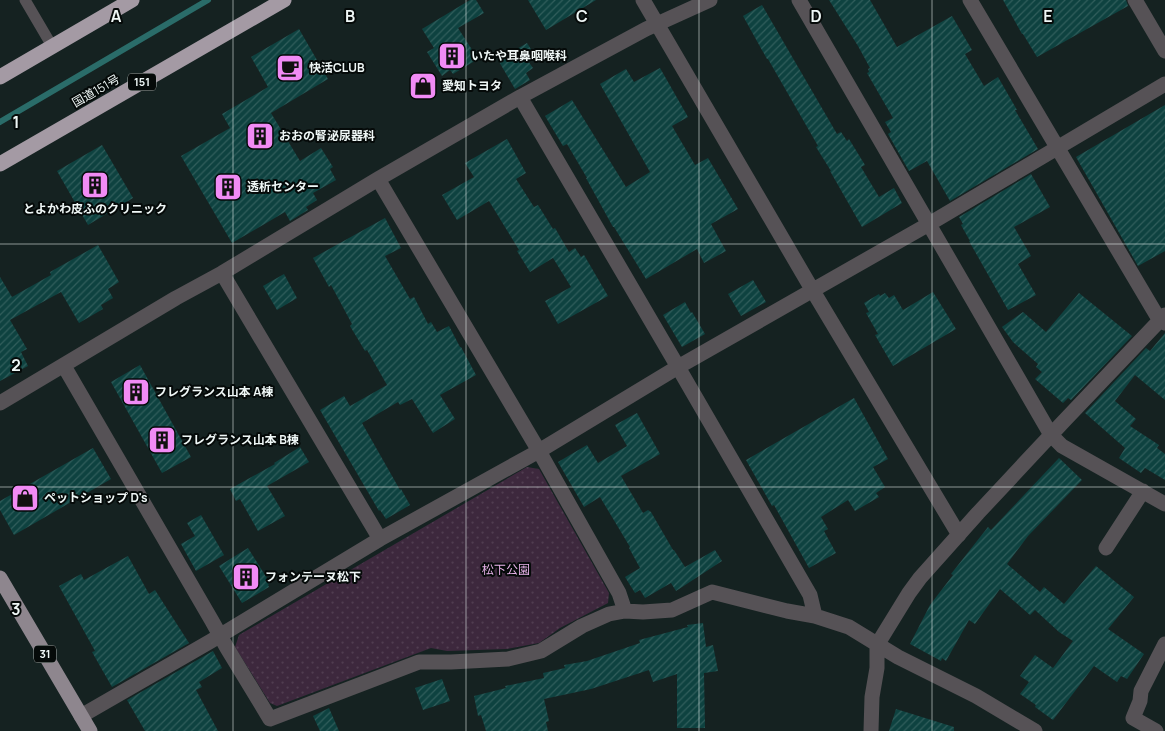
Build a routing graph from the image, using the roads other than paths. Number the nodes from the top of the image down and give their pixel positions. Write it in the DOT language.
graph roads {
  1 [pos="25,0"];
  2 [pos="284,0"];
  3 [pos="643,0"];
  4 [pos="710,0"];
  5 [pos="799,0"];
  6 [pos="970,0"];
  7 [pos="1135,0"];
  8 [pos="125,2"];
  9 [pos="657,24"];
  10 [pos="52,46"];
  11 [pos="1165,51"];
  12 [pos="0,77"];
  13 [pos="1165,84"];
  14 [pos="520,97"];
  15 [pos="1057,147"];
  16 [pos="0,164"];
  17 [pos="378,179"];
  18 [pos="929,224"];
  19 [pos="222,273"];
  20 [pos="813,291"];
  21 [pos="1163,320"];
  22 [pos="64,366"];
  23 [pos="678,367"];
  24 [pos="0,403"];
  25 [pos="1051,435"];
  26 [pos="539,451"];
  27 [pos="1143,491"];
  28 [pos="1165,504"];
  29 [pos="959,535"];
  30 [pos="380,539"];
  31 [pos="1106,548"];
  32 [pos="0,578"];
  33 [pos="625,611"];
  34 [pos="815,616"];
  35 [pos="220,636"];
  36 [pos="1165,644"];
  37 [pos="877,645"];
  38 [pos="81,716"];
  39 [pos="90,731"];
  40 [pos="871,731"];
  41 [pos="1035,731"];
  42 [pos="1156,731"];
  1 -- 10 [label="lane"];
  2 -- 16 [label="highway, 国道151号 / 151"];
  3 -- 9 [label="street"];
  4 -- 9 [label="street"];
  5 -- 18 [label="street"];
  6 -- 15 [label="street"];
  7 -- 11 [label="street"];
  8 -- 10 [label="highway"];
  9 -- 14 [label="street"];
  9 -- 20 [label="street"];
  10 -- 12 [label="highway"];
  13 -- 15 [label="street"];
  14 -- 17 [label="street"];
  14 -- 23 [label="street"];
  15 -- 18 [label="street"];
  15 -- 21 [label="street"];
  17 -- 19 [label="street"];
  17 -- 26 [label="street"];
  18 -- 20 [label="street"];
  18 -- 25 [label="street"];
  19 -- 22 [label="street"];
  19 -- 30 [label="street"];
  20 -- 23 [label="street"];
  20 -- 29 [label="street"];
  21 -- 25 [label="street"];
  22 -- 24 [label="street"];
  22 -- 35 [label="street"];
  23 -- 26 [label="street"];
  23 -- 34 [label="street"];
  25 -- 27 [label="street"];
  25 -- 29 [label="street"];
  26 -- 30 [label="street"];
  26 -- 33 [label="street"];
  27 -- 28 [label="street"];
  27 -- 31 [label="street"];
  29 -- 37 [label="street"];
  30 -- 35 [label="street"];
  32 -- 38 [label="main road, 31"];
  33 -- 34 [label="street"];
  33 -- 35 [label="street"];
  34 -- 37 [label="street"];
  35 -- 38 [label="street"];
  36 -- 42 [label="street"];
  37 -- 40 [label="street"];
  37 -- 41 [label="street"];
  38 -- 39 [label="main road, 31"];
}
